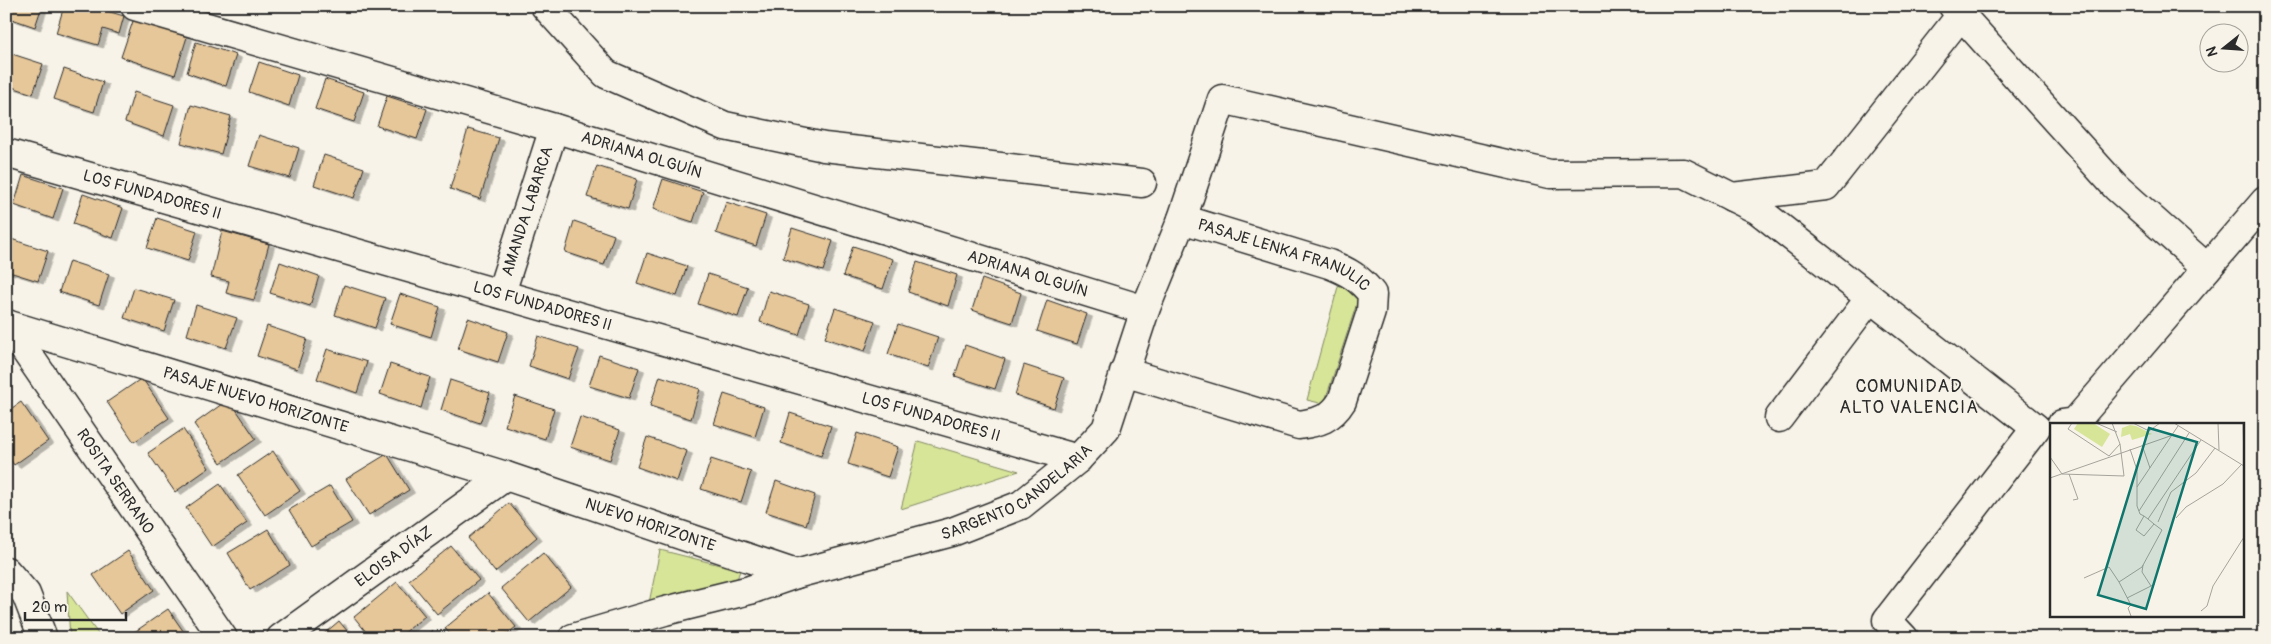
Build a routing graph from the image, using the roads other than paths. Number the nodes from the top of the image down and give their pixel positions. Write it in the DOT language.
graph roads {
  1 [pos="135,6"];
  2 [pos="546,6"];
  3 [pos="1957,11"];
  4 [pos="554,128"];
  5 [pos="6,153"];
  6 [pos="1142,183"];
  7 [pos="1732,197"];
  8 [pos="2265,201"];
  9 [pos="1182,219"];
  10 [pos="2207,268"];
  11 [pos="501,294"];
  12 [pos="1870,298"];
  13 [pos="1146,310"];
  14 [pos="7,324"];
  15 [pos="1124,372"];
  16 [pos="1779,418"];
  17 [pos="2069,423"];
  18 [pos="2050,426"];
  19 [pos="1078,459"];
  20 [pos="506,476"];
  21 [pos="6,571"];
  22 [pos="796,574"];
  23 [pos="43,638"];
  24 [pos="223,638"];
  25 [pos="280,638"];
  26 [pos="573,638"];
  27 [pos="1904,638"];
  1 -- 4 [label="street, ADRIANA OLGUÍN"];
  2 -- 6 [label="street"];
  3 -- 7 [label="street"];
  3 -- 10 [label="street"];
  4 -- 11 [label="street, AMANDA LABARCA"];
  4 -- 13 [label="street, ADRIANA OLGUÍN"];
  5 -- 11 [label="street, LOS FUNDADORES II"];
  7 -- 9 [label="street"];
  7 -- 12 [label="street"];
  8 -- 10 [label="street"];
  9 -- 13 [label="street, PASAJE LENKA FRANULIC"];
  9 -- 15 [label="street, PASAJE LENKA FRANULIC"];
  10 -- 17 [label="street"];
  11 -- 19 [label="street, LOS FUNDADORES II"];
  12 -- 16 [label="street"];
  12 -- 18 [label="street"];
  13 -- 15 [label="street, SARGENTO CANDELARIA"];
  14 -- 20 [label="street, PASAJE NUEVO HORIZONTE"];
  14 -- 24 [label="street, ROSITA SERRANO"];
  15 -- 19 [label="street, SARGENTO CANDELARIA"];
  18 -- 27 [label="street"];
  19 -- 22 [label="street, SARGENTO CANDELARIA"];
  20 -- 22 [label="street, NUEVO HORIZONTE"];
  20 -- 25 [label="street, ELOISA DÍAZ"];
  21 -- 23 [label="street"];
  22 -- 26 [label="street, SARGENTO CANDELARIA"];
}
